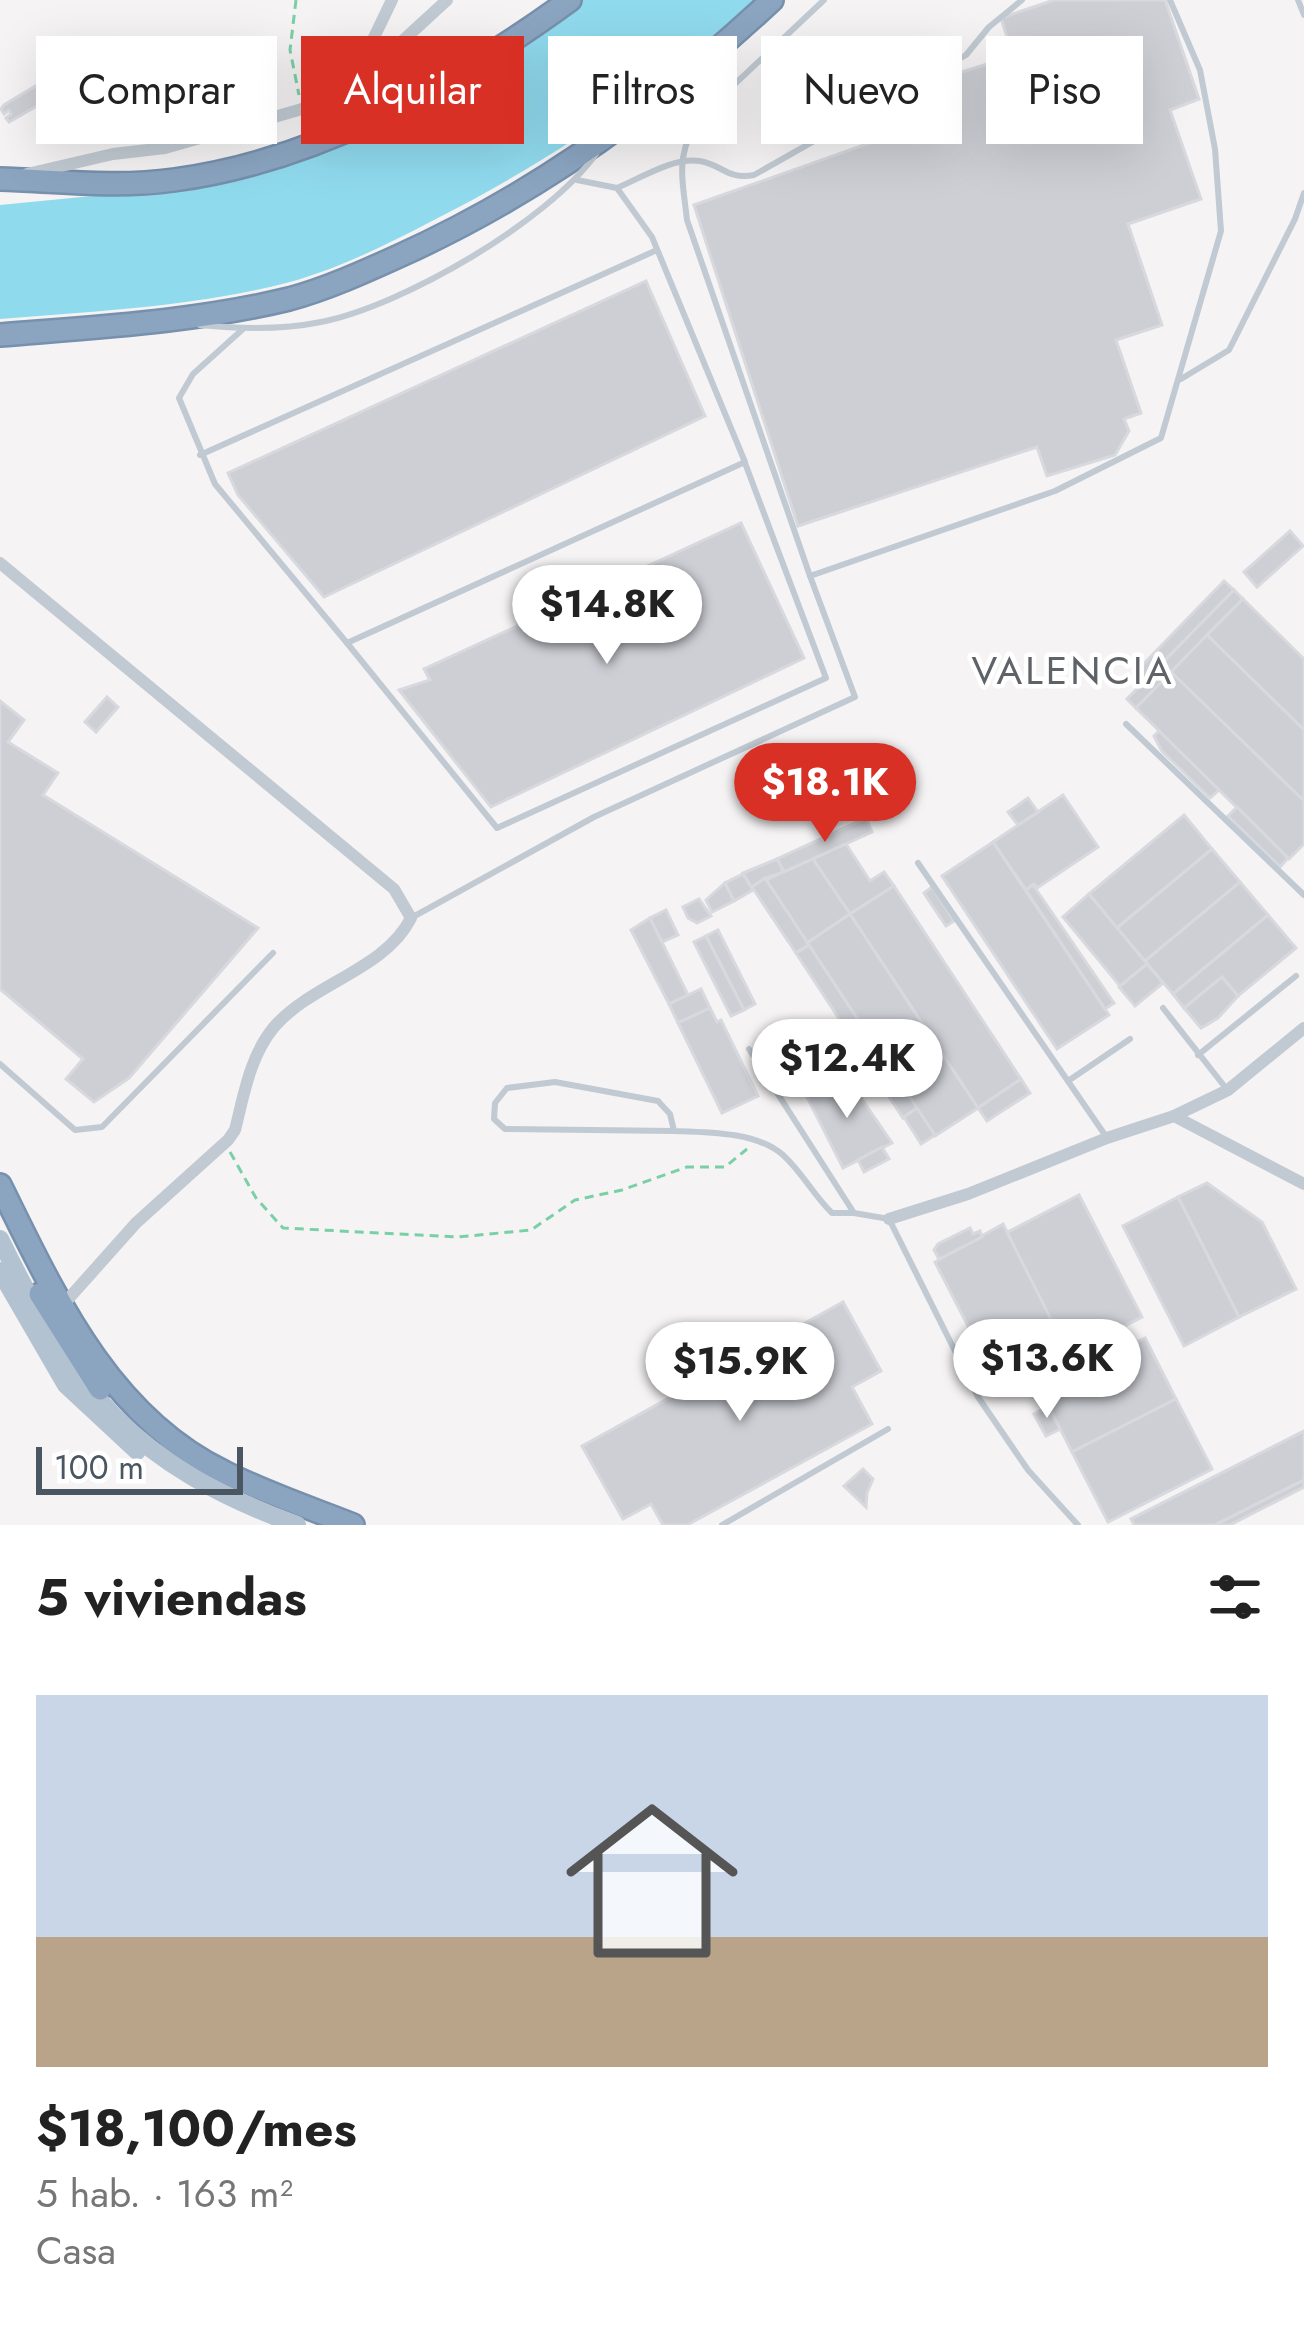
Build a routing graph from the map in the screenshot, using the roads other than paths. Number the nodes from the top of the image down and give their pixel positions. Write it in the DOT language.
graph roads {
  1 [pos="392,0"];
  2 [pos="447,0"];
  3 [pos="570,0"];
  4 [pos="772,0"];
  5 [pos="824,0"];
  6 [pos="1022,0"];
  7 [pos="1170,0"];
  8 [pos="1298,0"];
  9 [pos="1304,15"];
  10 [pos="375,36"];
  11 [pos="409,36"];
  12 [pos="734,36"];
  13 [pos="301,109"];
  14 [pos="597,144"];
  15 [pos="603,144"];
  16 [pos="681,161"];
  17 [pos="1,179"];
  18 [pos="578,180"];
  19 [pos="617,188"];
  20 [pos="1304,193"];
  21 [pos="657,250"];
  22 [pos="161,321"];
  23 [pos="243,329"];
  24 [pos="0,335"];
  25 [pos="1178,381"];
  26 [pos="200,455"];
  27 [pos="745,461"];
  28 [pos="0,563"];
  29 [pos="810,576"];
  30 [pos="347,643"];
  31 [pos="1126,724"];
  32 [pos="918,863"];
  33 [pos="1304,895"];
  34 [pos="411,918"];
  35 [pos="272,952"];
  36 [pos="1296,976"];
  37 [pos="1163,1009"];
  38 [pos="1304,1028"];
  39 [pos="1130,1039"];
  40 [pos="749,1049"];
  41 [pos="1198,1055"];
  42 [pos="0,1064"];
  43 [pos="1068,1081"];
  44 [pos="1228,1090"];
  45 [pos="1174,1116"];
  46 [pos="674,1131"];
  47 [pos="1107,1138"];
  48 [pos="1304,1184"];
  49 [pos="0,1185"];
  50 [pos="0,1212"];
  51 [pos="854,1213"];
  52 [pos="889,1219"];
  53 [pos="0,1239"];
  54 [pos="0,1271"];
  55 [pos="62,1306"];
  56 [pos="888,1429"];
  57 [pos="266,1525"];
  58 [pos="297,1525"];
  59 [pos="326,1525"];
  60 [pos="353,1525"];
  61 [pos="722,1525"];
  62 [pos="1078,1525"];
  1 -- 10 [label="street"];
  2 -- 11 [label="street"];
  3 -- 17 [label="highway"];
  4 -- 12 [label="highway"];
  5 -- 16 [label="lane"];
  6 -- 16 [label="lane"];
  7 -- 25 [label="lane"];
  8 -- 9 [label="lane"];
  13 -- 17 [label="street"];
  14 -- 22 [label="highway"];
  15 -- 18 [label="lane"];
  16 -- 19 [label="lane"];
  16 -- 29 [label="lane"];
  18 -- 19 [label="lane"];
  18 -- 23 [label="lane"];
  19 -- 21 [label="lane"];
  20 -- 25 [label="lane"];
  21 -- 26 [label="lane"];
  21 -- 27 [label="lane"];
  22 -- 23 [label="lane"];
  22 -- 24 [label="highway"];
  23 -- 26 [label="lane"];
  25 -- 29 [label="lane"];
  26 -- 30 [label="lane"];
  27 -- 30 [label="lane"];
  27 -- 30 [label="lane"];
  28 -- 34 [label="street"];
  29 -- 34 [label="lane"];
  31 -- 33 [label="lane"];
  32 -- 43 [label="lane"];
  34 -- 55 [label="street"];
  35 -- 42 [label="lane"];
  36 -- 41 [label="lane"];
  37 -- 41 [label="lane"];
  38 -- 44 [label="street"];
  39 -- 43 [label="lane"];
  40 -- 51 [label="lane"];
  41 -- 44 [label="lane"];
  43 -- 47 [label="lane"];
  44 -- 45 [label="street"];
  45 -- 47 [label="street"];
  45 -- 48 [label="street"];
  46 -- 46 [label="lane"];
  46 -- 51 [label="lane"];
  47 -- 52 [label="street"];
  49 -- 55 [label="highway"];
  50 -- 59 [label="highway"];
  51 -- 52 [label="lane"];
  52 -- 62 [label="lane"];
  53 -- 58 [label="main road"];
  54 -- 57 [label="main road"];
  55 -- 60 [label="highway"];
  56 -- 61 [label="lane"];
}
